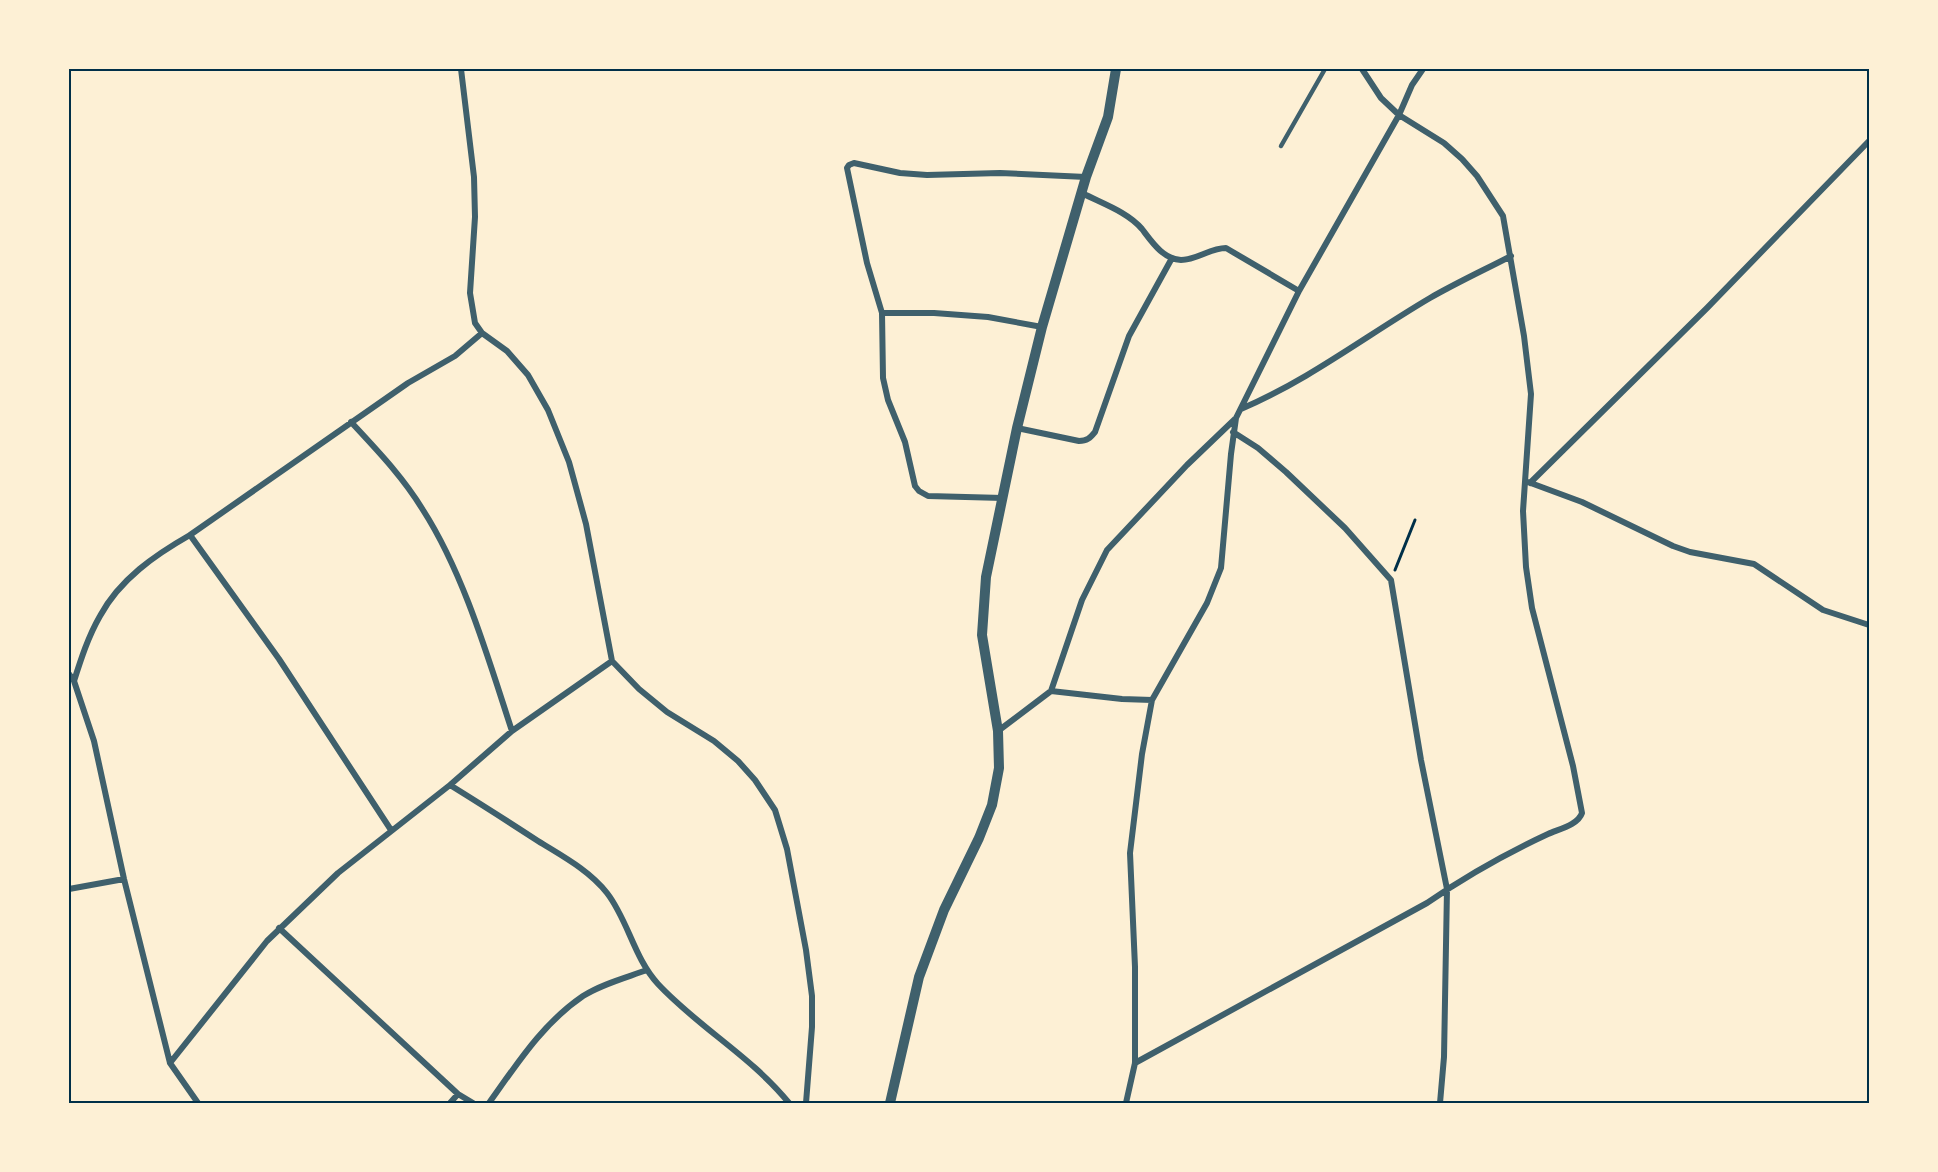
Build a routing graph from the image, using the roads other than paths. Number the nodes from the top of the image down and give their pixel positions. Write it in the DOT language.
graph roads {
  1 [pos="461,69"];
  2 [pos="1116,69"];
  3 [pos="1325,69"];
  4 [pos="1362,69"];
  5 [pos="1424,69"];
  6 [pos="1399,115"];
  7 [pos="1869,141"];
  8 [pos="1281,146"];
  9 [pos="1086,177"];
  10 [pos="1082,193"];
  11 [pos="1511,256"];
  12 [pos="1172,258"];
  13 [pos="1299,291"];
  14 [pos="882,312"];
  15 [pos="1042,327"];
  16 [pos="482,333"];
  17 [pos="1241,409"];
  18 [pos="1236,418"];
  19 [pos="351,422"];
  20 [pos="1017,428"];
  21 [pos="1233,432"];
  22 [pos="1527,482"];
  23 [pos="1003,498"];
  24 [pos="190,535"];
  25 [pos="1869,626"];
  26 [pos="612,661"];
  27 [pos="69,674"];
  28 [pos="74,681"];
  29 [pos="1051,691"];
  30 [pos="1152,700"];
  31 [pos="512,731"];
  32 [pos="998,731"];
  33 [pos="450,785"];
  34 [pos="391,830"];
  35 [pos="124,879"];
  36 [pos="69,889"];
  37 [pos="1447,889"];
  38 [pos="279,928"];
  39 [pos="647,970"];
  40 [pos="170,1063"];
  41 [pos="1135,1063"];
  42 [pos="458,1094"];
  43 [pos="198,1103"];
  44 [pos="450,1103"];
  45 [pos="473,1103"];
  46 [pos="489,1103"];
  47 [pos="789,1103"];
  48 [pos="806,1103"];
  49 [pos="890,1103"];
  50 [pos="1126,1103"];
  51 [pos="1440,1103"];
  1 -- 16 [label="street"];
  2 -- 9 [label="street"];
  3 -- 8 [label="lane"];
  4 -- 6 [label="street"];
  5 -- 6 [label="street"];
  6 -- 11 [label="street"];
  6 -- 13 [label="street"];
  7 -- 22 [label="street"];
  9 -- 10 [label="street"];
  9 -- 14 [label="street"];
  10 -- 12 [label="street"];
  10 -- 15 [label="street"];
  11 -- 17 [label="street"];
  11 -- 22 [label="street"];
  12 -- 13 [label="street"];
  12 -- 20 [label="street"];
  13 -- 17 [label="street"];
  14 -- 15 [label="street"];
  14 -- 23 [label="street"];
  15 -- 20 [label="street"];
  16 -- 19 [label="street"];
  16 -- 26 [label="street"];
  17 -- 18 [label="street"];
  18 -- 21 [label="street"];
  18 -- 29 [label="street"];
  19 -- 24 [label="street"];
  19 -- 31 [label="street"];
  20 -- 23 [label="street"];
  21 -- 30 [label="street"];
  21 -- 37 [label="street"];
  22 -- 25 [label="street"];
  22 -- 37 [label="street"];
  23 -- 32 [label="street"];
  24 -- 28 [label="street"];
  24 -- 34 [label="street"];
  26 -- 31 [label="street"];
  26 -- 48 [label="street"];
  27 -- 28 [label="street"];
  28 -- 35 [label="street"];
  29 -- 30 [label="street"];
  29 -- 32 [label="street"];
  30 -- 41 [label="street"];
  31 -- 33 [label="street"];
  32 -- 49 [label="street"];
  33 -- 34 [label="street"];
  33 -- 39 [label="street"];
  34 -- 38 [label="street"];
  35 -- 36 [label="street"];
  35 -- 40 [label="street"];
  37 -- 41 [label="street"];
  37 -- 51 [label="street"];
  38 -- 40 [label="street"];
  38 -- 42 [label="street"];
  39 -- 46 [label="street"];
  39 -- 47 [label="street"];
  40 -- 43 [label="street"];
  41 -- 50 [label="street"];
  42 -- 44 [label="street"];
  42 -- 45 [label="street"];
}
